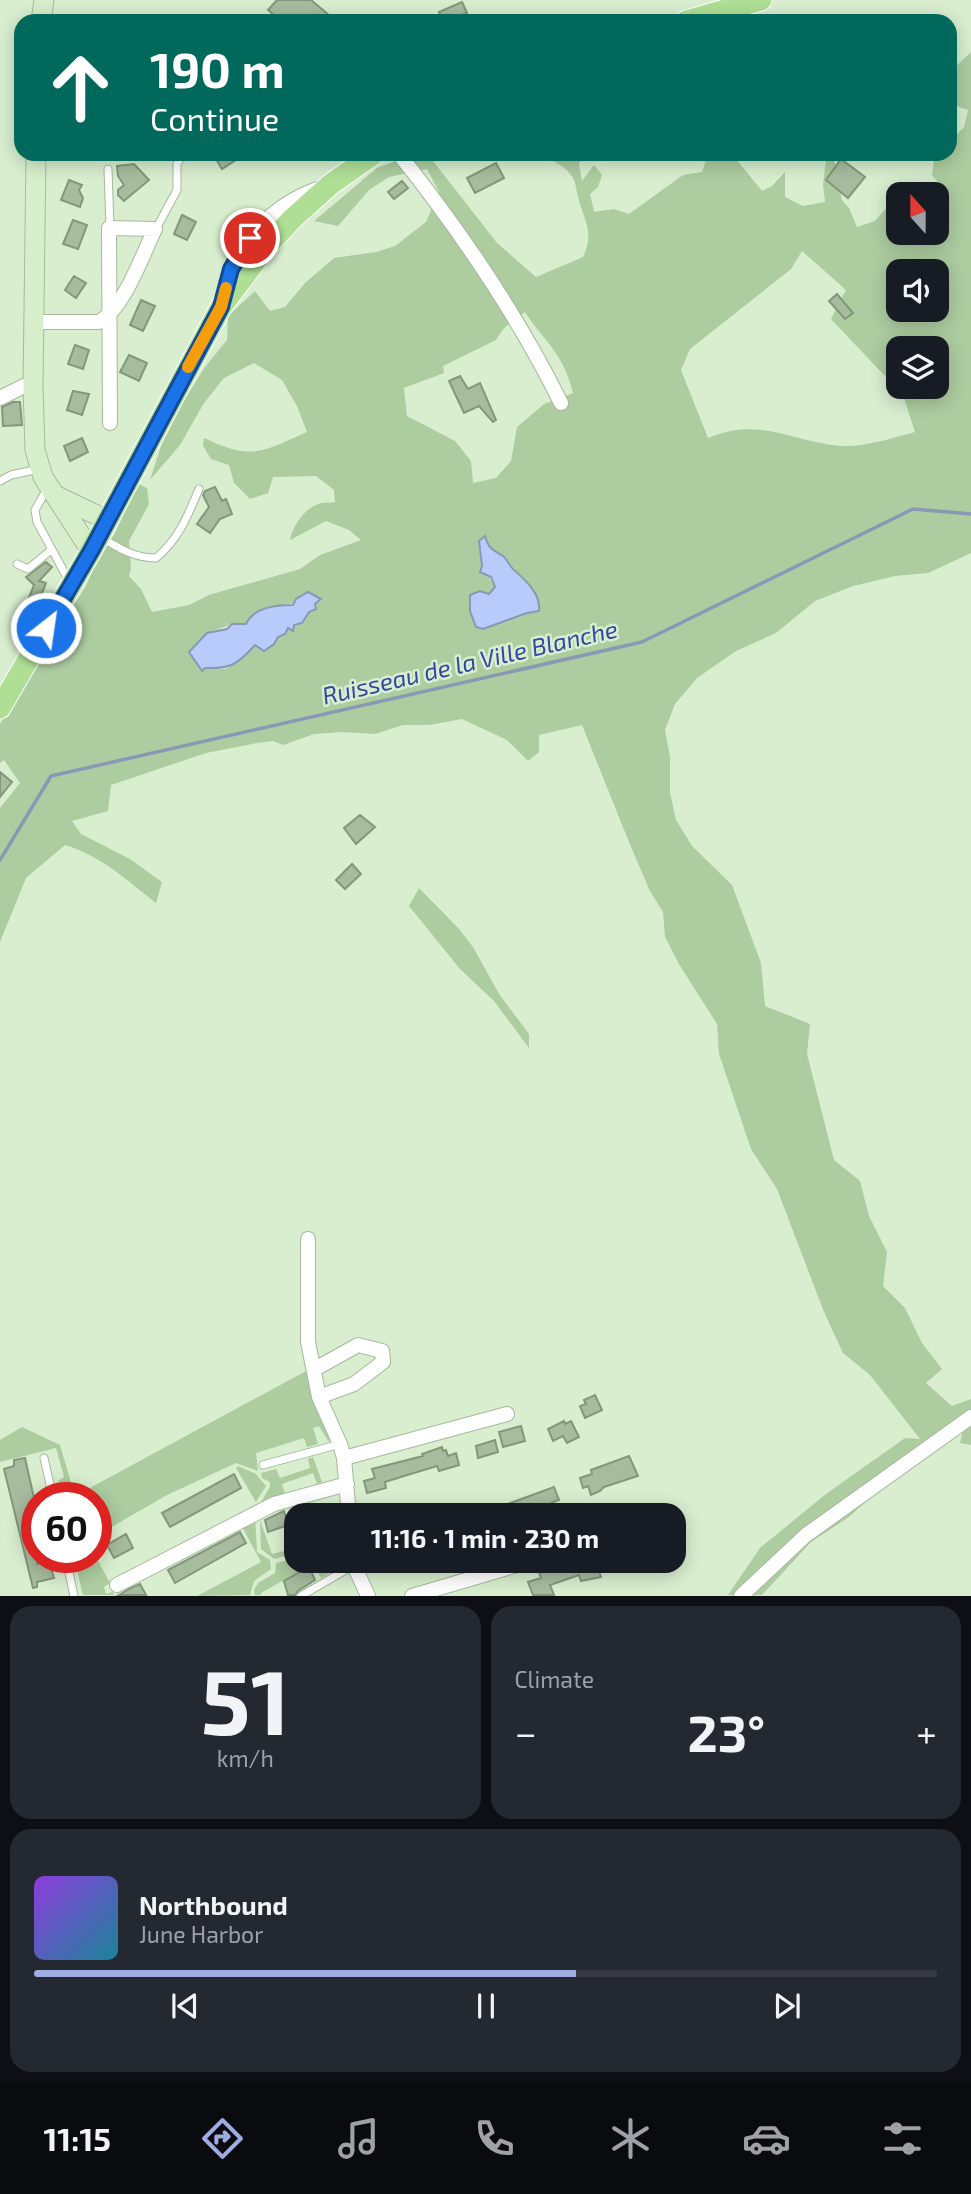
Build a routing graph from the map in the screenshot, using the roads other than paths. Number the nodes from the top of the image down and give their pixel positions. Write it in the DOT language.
graph roads {
  1 [pos="761,0"];
  2 [pos="721,11"];
  3 [pos="36,161"];
  4 [pos="179,161"];
  5 [pos="364,161"];
  6 [pos="404,161"];
  7 [pos="108,169"];
  8 [pos="110,228"];
  9 [pos="155,229"];
  10 [pos="108,317"];
  11 [pos="35,322"];
  12 [pos="33,387"];
  13 [pos="0,398"];
  14 [pos="561,403"];
  15 [pos="110,423"];
  16 [pos="0,481"];
  17 [pos="48,484"];
  18 [pos="199,488"];
  19 [pos="99,536"];
  20 [pos="51,550"];
  21 [pos="17,564"];
  22 [pos="71,584"];
  23 [pos="3,698"];
  24 [pos="308,1239"];
  25 [pos="315,1369"];
  26 [pos="319,1397"];
  27 [pos="507,1413"];
  28 [pos="971,1417"];
  29 [pos="342,1451"];
  30 [pos="44,1458"];
  31 [pos="263,1465"];
  32 [pos="49,1482"];
  33 [pos="348,1484"];
  34 [pos="349,1503"];
  35 [pos="69,1573"];
  36 [pos="337,1573"];
  37 [pos="358,1573"];
  38 [pos="489,1573"];
  39 [pos="117,1585"];
  40 [pos="74,1595"];
  41 [pos="301,1595"];
  42 [pos="368,1595"];
  43 [pos="412,1595"];
  44 [pos="741,1595"];
  1 -- 2 [label="main road"];
  3 -- 11 [label="street"];
  4 -- 9 [label="lane"];
  5 -- 19 [label="main road"];
  6 -- 14 [label="street"];
  7 -- 8 [label="lane"];
  8 -- 9 [label="street"];
  8 -- 10 [label="street"];
  9 -- 10 [label="street"];
  10 -- 11 [label="street"];
  10 -- 15 [label="street"];
  11 -- 12 [label="street"];
  12 -- 13 [label="street"];
  12 -- 17 [label="street"];
  16 -- 17 [label="lane"];
  17 -- 19 [label="street"];
  17 -- 19 [label="street"];
  17 -- 20 [label="lane"];
  18 -- 19 [label="lane"];
  19 -- 22 [label="main road"];
  20 -- 21 [label="lane"];
  20 -- 22 [label="lane"];
  22 -- 23 [label="main road"];
  24 -- 25 [label="street"];
  25 -- 26 [label="street"];
  25 -- 26 [label="street"];
  26 -- 29 [label="street"];
  27 -- 29 [label="street"];
  28 -- 44 [label="street"];
  29 -- 31 [label="lane"];
  29 -- 33 [label="street"];
  30 -- 32 [label="lane"];
  33 -- 34 [label="street"];
  33 -- 39 [label="street"];
  35 -- 40 [label="lane"];
  36 -- 41 [label="lane"];
  37 -- 42 [label="street"];
  38 -- 43 [label="street"];
}
